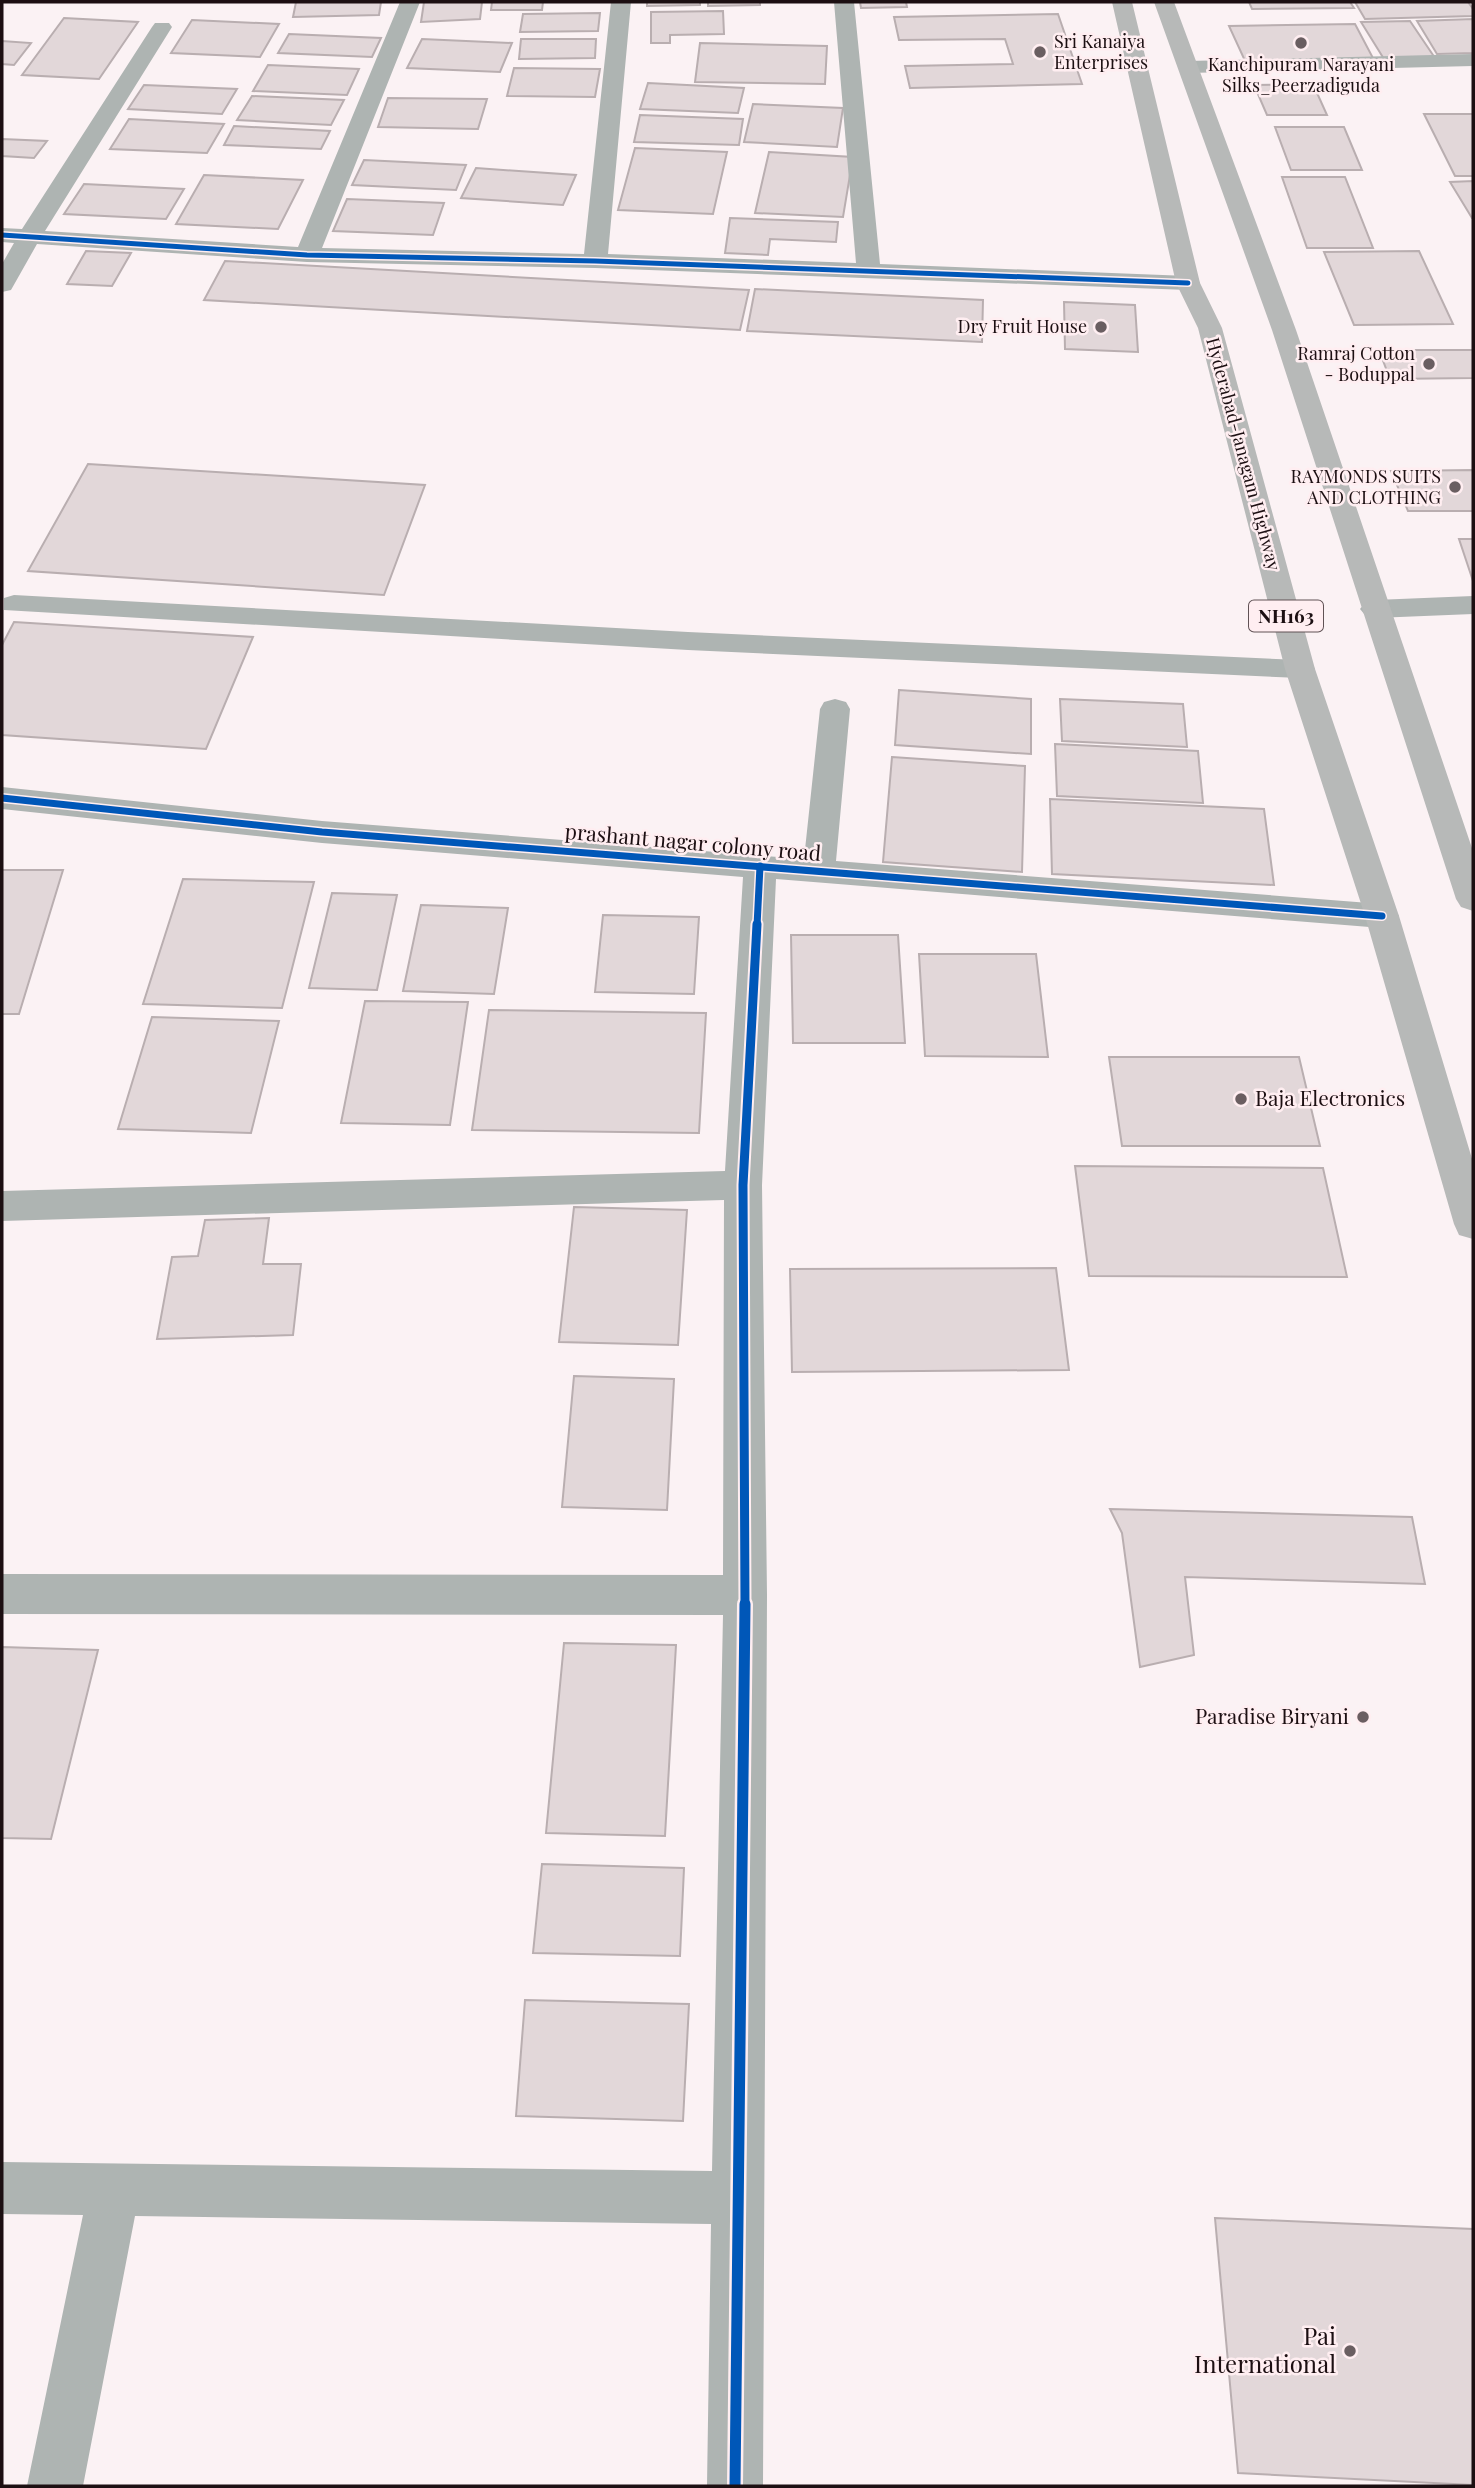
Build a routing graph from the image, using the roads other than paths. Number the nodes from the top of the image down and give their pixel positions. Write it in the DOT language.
graph roads {
  1 [pos="410,2"];
  2 [pos="621,2"];
  3 [pos="844,2"];
  4 [pos="1122,2"];
  5 [pos="1164,2"];
  6 [pos="162,27"];
  7 [pos="1473,60"];
  8 [pos="1188,67"];
  9 [pos="2,235"];
  10 [pos="29,237"];
  11 [pos="307,255"];
  12 [pos="595,261"];
  13 [pos="869,272"];
  14 [pos="1188,283"];
  15 [pos="2,285"];
  16 [pos="14,604"];
  17 [pos="1473,605"];
  18 [pos="1375,609"];
  19 [pos="1300,669"];
  20 [pos="835,709"];
  21 [pos="2,798"];
  22 [pos="760,866"];
  23 [pos="819,871"];
  24 [pos="1473,899"];
  25 [pos="1382,916"];
  26 [pos="743,1185"];
  27 [pos="2,1206"];
  28 [pos="1473,1224"];
  29 [pos="2,1594"];
  30 [pos="745,1595"];
  31 [pos="2,2188"];
  32 [pos="114,2191"];
  33 [pos="736,2197"];
  34 [pos="55,2486"];
  35 [pos="735,2486"];
  1 -- 11 [label="street"];
  2 -- 12 [label="street"];
  3 -- 13 [label="street"];
  4 -- 14 [label="highway, Hyderabad-Janagam Highway / NH163"];
  5 -- 8 [label="highway"];
  6 -- 10 [label="street"];
  7 -- 8 [label="street"];
  8 -- 18 [label="highway"];
  9 -- 10 [label="street"];
  10 -- 11 [label="street"];
  10 -- 15 [label="street"];
  11 -- 12 [label="street"];
  12 -- 13 [label="street"];
  13 -- 14 [label="street"];
  14 -- 19 [label="highway, Hyderabad-Janagam Highway / NH163"];
  16 -- 19 [label="street"];
  17 -- 18 [label="street"];
  18 -- 24 [label="highway"];
  19 -- 25 [label="highway, Hyderabad-Janagam Highway / NH163"];
  20 -- 23 [label="street"];
  21 -- 22 [label="street, prashant nagar colony road"];
  22 -- 23 [label="street, prashant nagar colony road"];
  22 -- 26 [label="street"];
  23 -- 25 [label="street, prashant nagar colony road"];
  25 -- 28 [label="highway, Hyderabad-Janagam Highway / NH163"];
  26 -- 27 [label="street"];
  26 -- 30 [label="street"];
  29 -- 30 [label="street"];
  30 -- 33 [label="street"];
  31 -- 32 [label="street"];
  32 -- 33 [label="street"];
  32 -- 34 [label="street"];
  33 -- 35 [label="street"];
}
